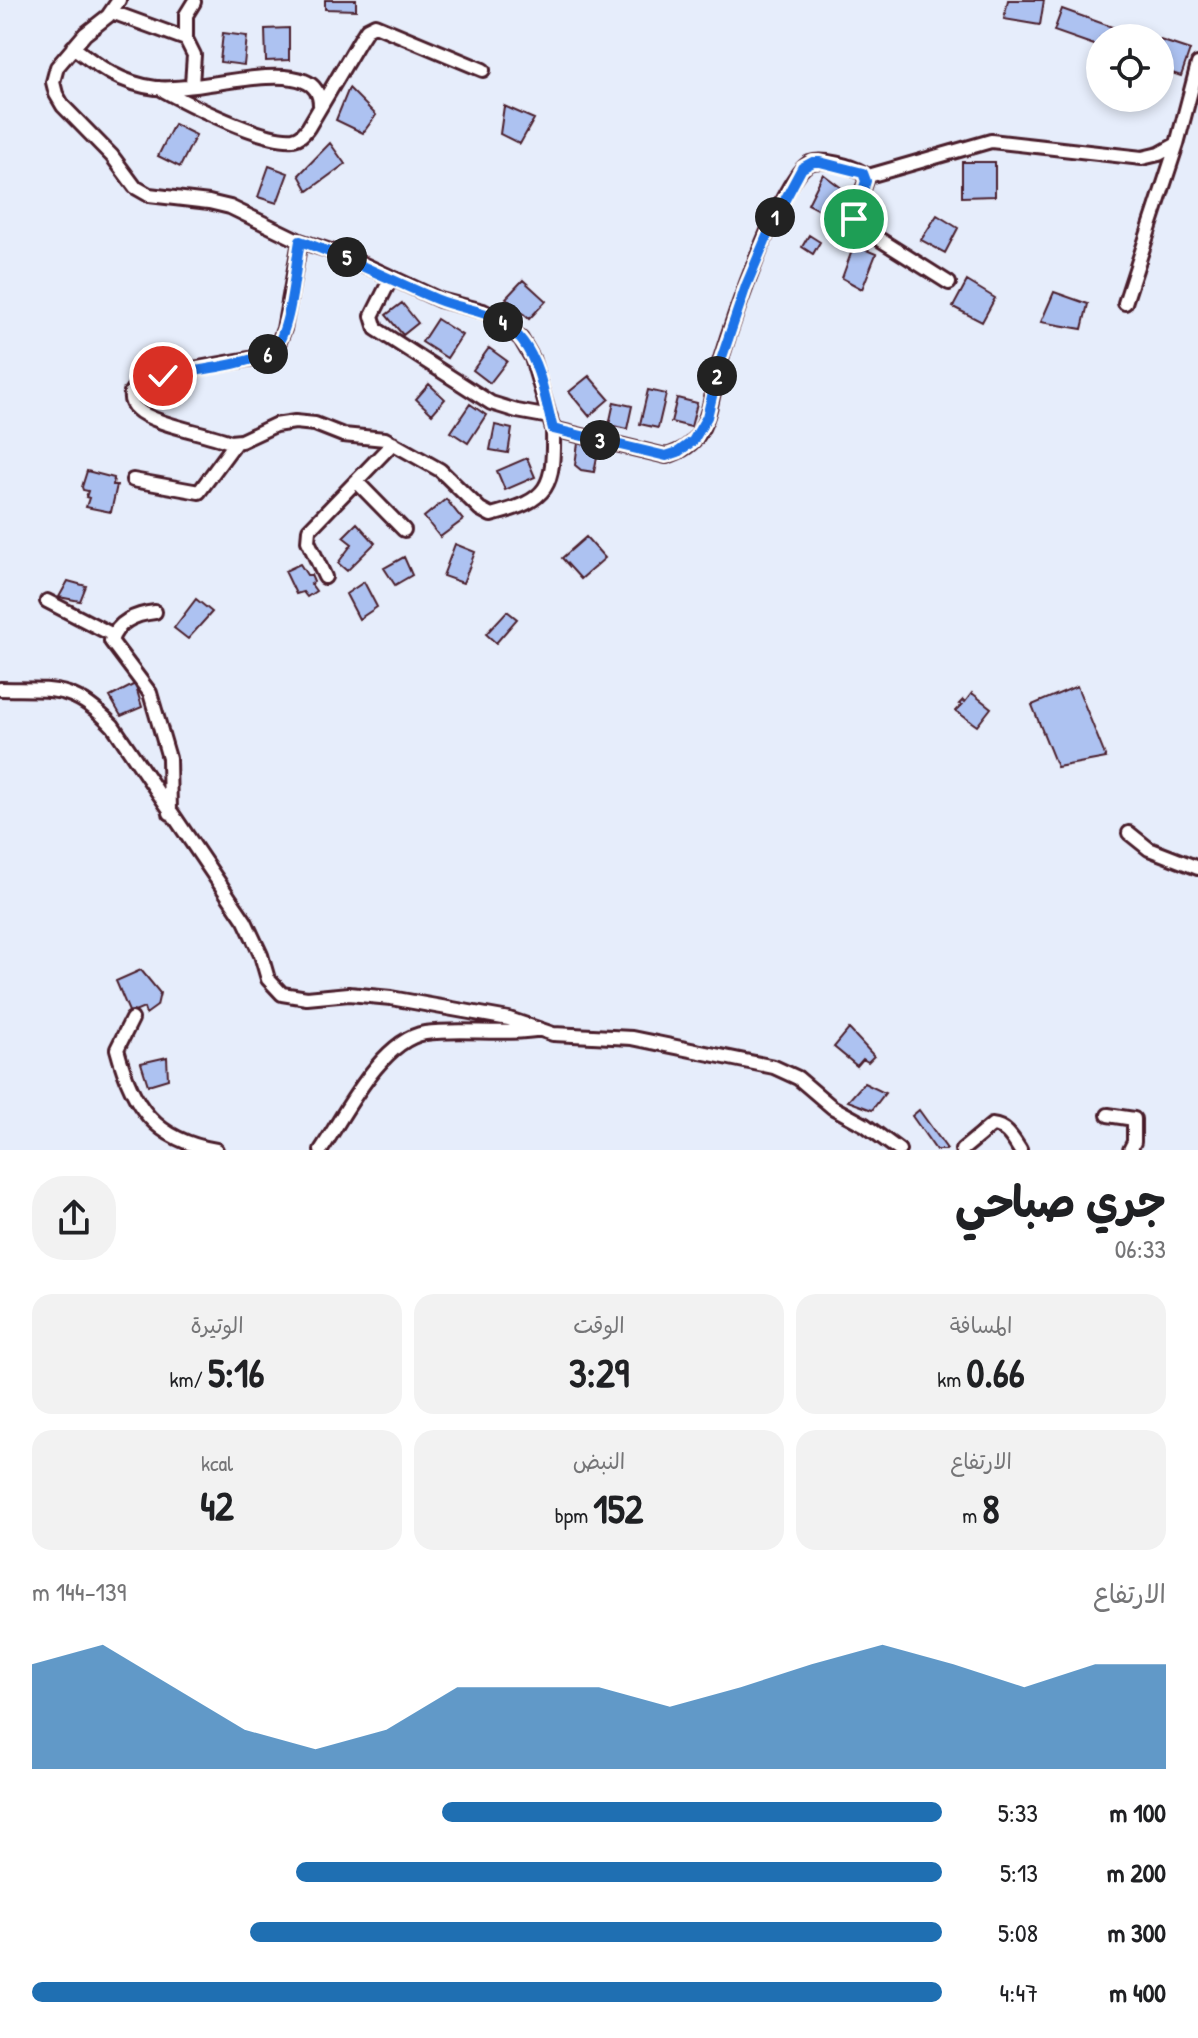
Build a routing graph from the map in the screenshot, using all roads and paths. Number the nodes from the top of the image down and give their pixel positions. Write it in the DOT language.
graph roads {
  1 [pos="194,2"];
  2 [pos="116,6"];
  3 [pos="186,39"];
  4 [pos="73,47"];
  5 [pos="1198,64"];
  6 [pos="483,70"];
  7 [pos="192,84"];
  8 [pos="159,88"];
  9 [pos="320,105"];
  10 [pos="1177,144"];
  11 [pos="865,177"];
  12 [pos="300,241"];
  13 [pos="391,278"];
  14 [pos="949,283"];
  15 [pos="1125,303"];
  16 [pos="551,423"];
  17 [pos="236,442"];
  18 [pos="393,443"];
  19 [pos="133,480"];
  20 [pos="356,481"];
  21 [pos="404,530"];
  22 [pos="325,577"];
  23 [pos="47,601"];
  24 [pos="155,612"];
  25 [pos="113,635"];
  26 [pos="0,689"];
  27 [pos="170,813"];
  28 [pos="1129,833"];
  29 [pos="1198,868"];
  30 [pos="132,1019"];
  31 [pos="539,1029"];
  32 [pos="1108,1115"];
  33 [pos="216,1150"];
  34 [pos="321,1150"];
  35 [pos="899,1150"];
  36 [pos="962,1150"];
  37 [pos="1020,1150"];
  38 [pos="1130,1150"];
  1 -- 3 [label="street"];
  2 -- 3 [label="street"];
  2 -- 4 [label="street"];
  3 -- 7 [label="street"];
  4 -- 8 [label="street"];
  4 -- 12 [label="street"];
  5 -- 10 [label="street"];
  6 -- 9 [label="street"];
  7 -- 8 [label="street"];
  7 -- 9 [label="street"];
  8 -- 9 [label="street"];
  10 -- 11 [label="street"];
  10 -- 15 [label="street"];
  11 -- 14 [label="street"];
  11 -- 16 [label="street"];
  12 -- 13 [label="street"];
  12 -- 17 [label="street"];
  13 -- 16 [label="street"];
  13 -- 16 [label="street"];
  16 -- 18 [label="street"];
  17 -- 18 [label="street"];
  17 -- 19 [label="street"];
  18 -- 20 [label="street"];
  20 -- 21 [label="street"];
  20 -- 22 [label="street"];
  23 -- 25 [label="street"];
  24 -- 25 [label="street"];
  25 -- 27 [label="street"];
  26 -- 27 [label="street"];
  27 -- 31 [label="street"];
  28 -- 29 [label="street"];
  30 -- 33 [label="street"];
  31 -- 34 [label="street"];
  31 -- 35 [label="street"];
  32 -- 38 [label="street"];
  36 -- 37 [label="street"];
}
